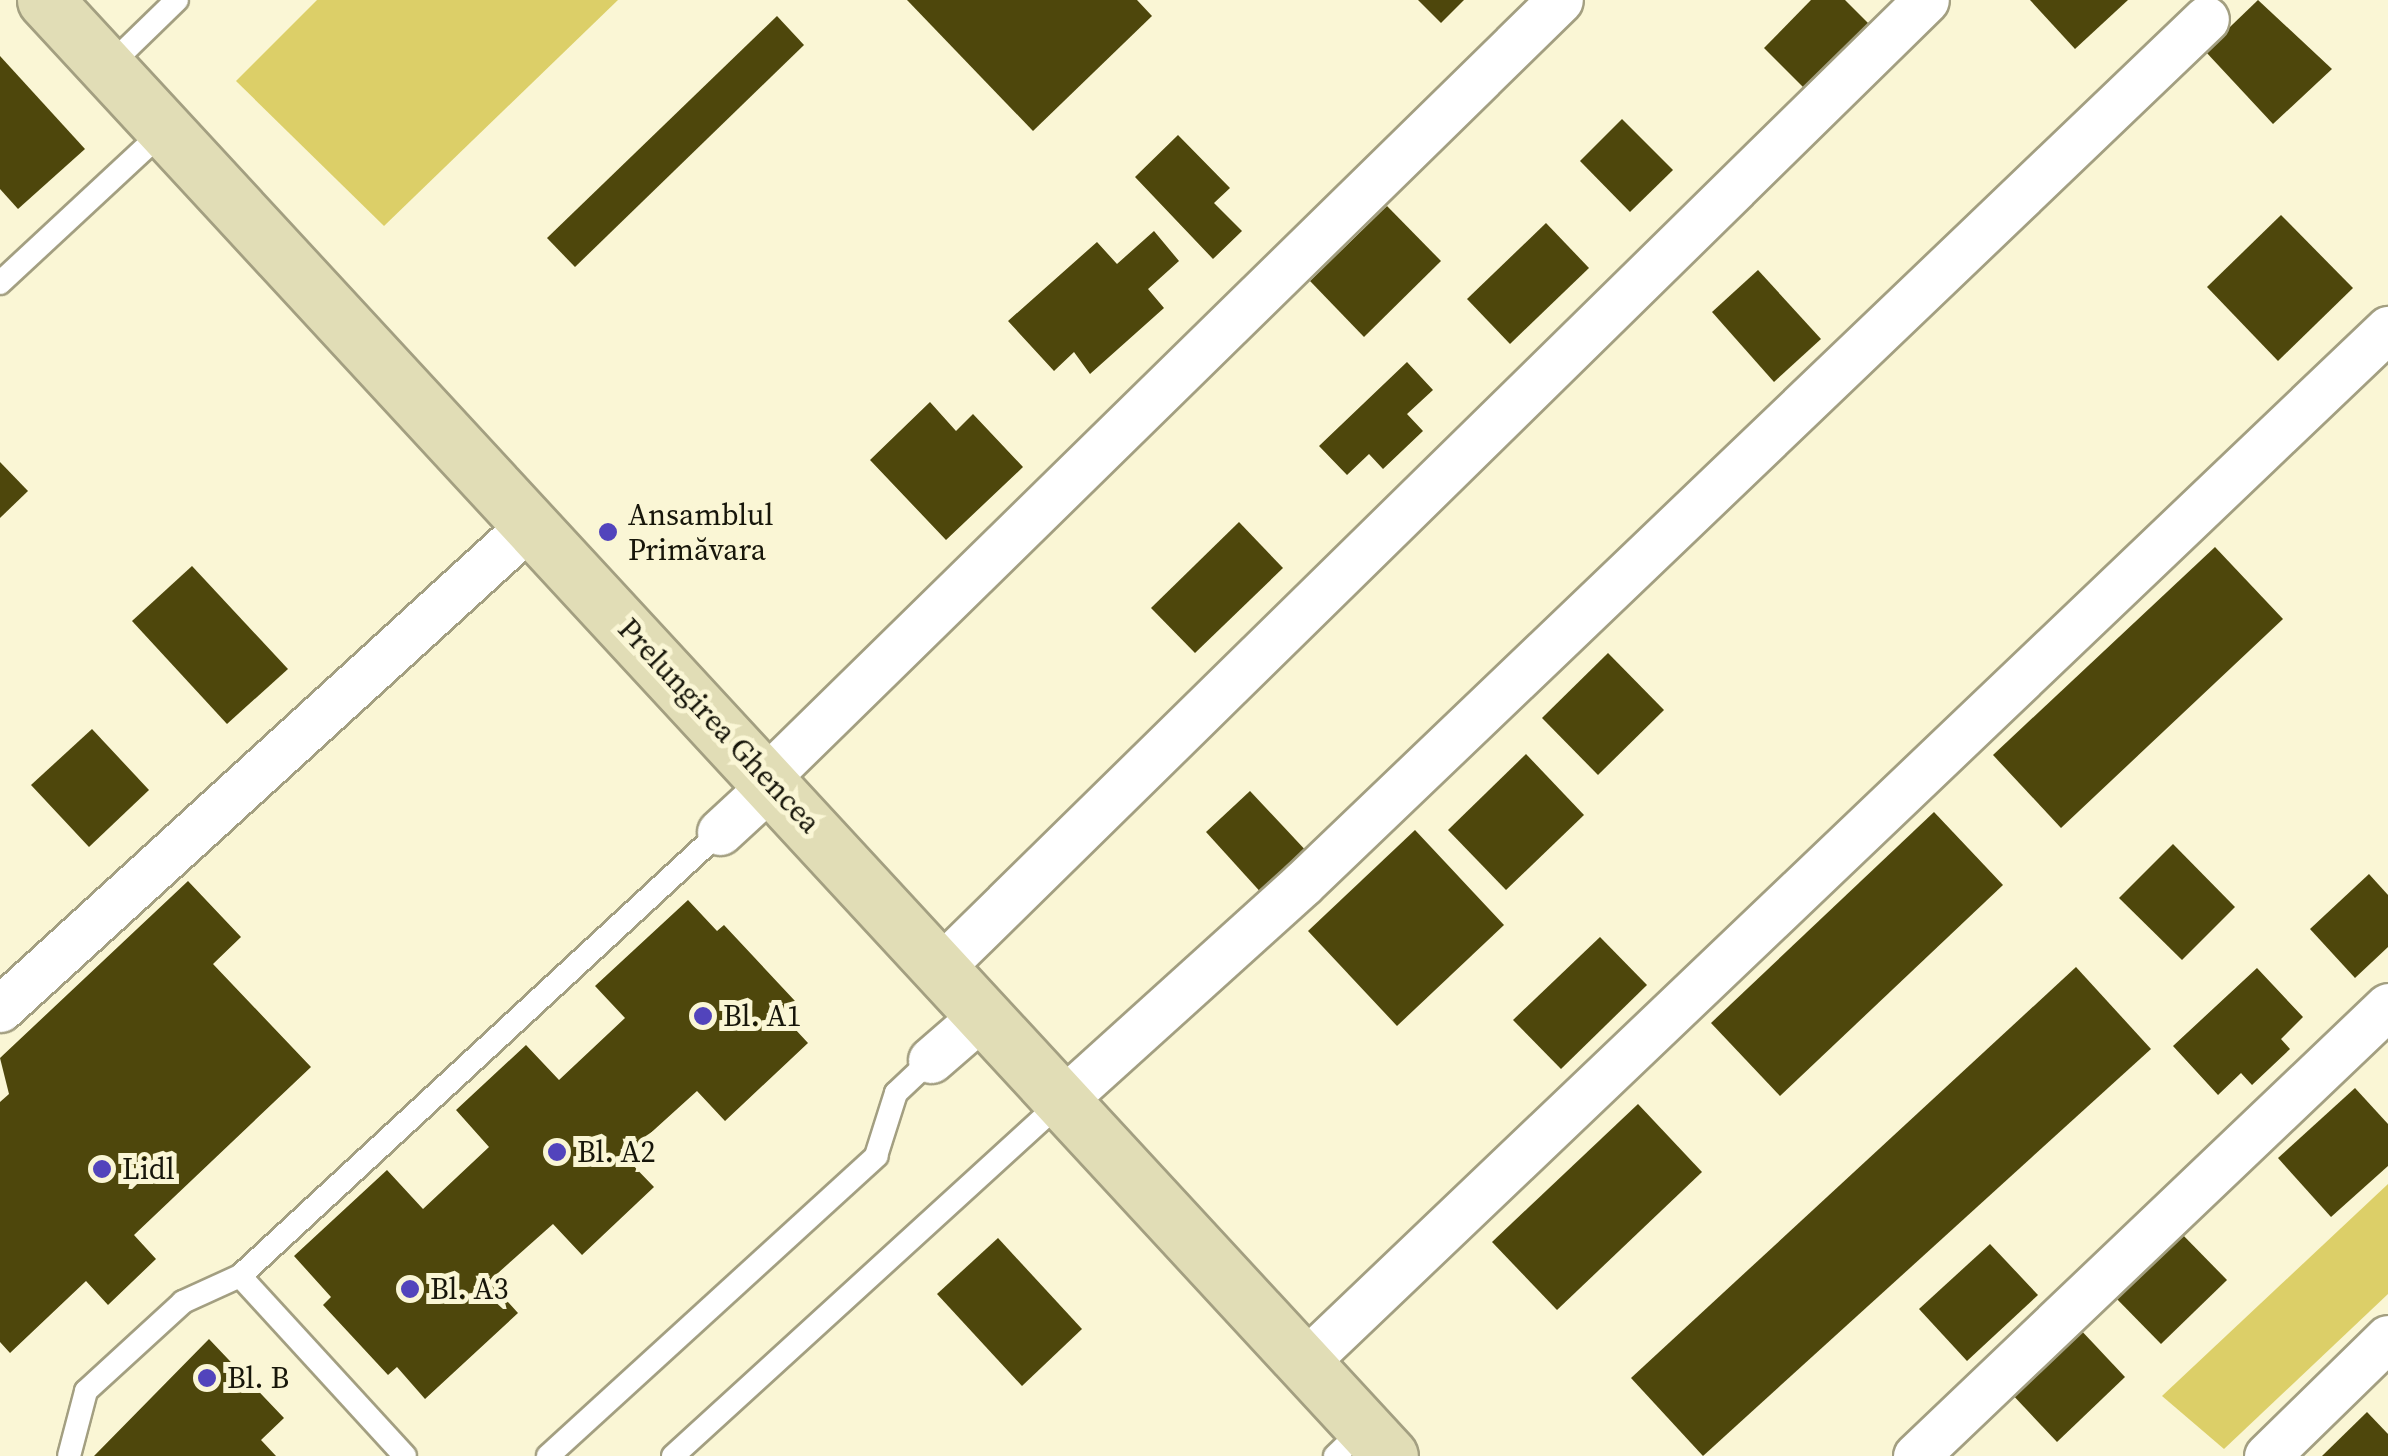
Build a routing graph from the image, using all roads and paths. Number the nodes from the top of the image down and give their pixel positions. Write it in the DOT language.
graph roads {
  1 [pos="45,0"];
  2 [pos="178,0"];
  3 [pos="1560,0"];
  4 [pos="1926,0"];
  5 [pos="2206,20"];
  6 [pos="108,68"];
  7 [pos="166,129"];
  8 [pos="0,283"];
  9 [pos="2388,328"];
  10 [pos="530,524"];
  11 [pos="770,780"];
  12 [pos="720,832"];
  13 [pos="941,967"];
  14 [pos="2388,1006"];
  15 [pos="0,1008"];
  16 [pos="982,1015"];
  17 [pos="932,1060"];
  18 [pos="1063,1100"];
  19 [pos="240,1276"];
  20 [pos="2388,1338"];
  21 [pos="1305,1362"];
  22 [pos="1363,1447"];
  23 [pos="69,1456"];
  24 [pos="406,1456"];
  25 [pos="548,1456"];
  26 [pos="673,1456"];
  27 [pos="1916,1456"];
  28 [pos="2267,1456"];
  1 -- 6 [label="main road, Prelungirea Ghencea"];
  2 -- 6 [label="lane"];
  3 -- 11 [label="street"];
  4 -- 13 [label="street"];
  5 -- 18 [label="street"];
  6 -- 7 [label="main road, Prelungirea Ghencea"];
  7 -- 8 [label="lane"];
  7 -- 10 [label="main road, Prelungirea Ghencea"];
  9 -- 21 [label="street"];
  10 -- 11 [label="main road, Prelungirea Ghencea"];
  10 -- 15 [label="street"];
  11 -- 12 [label="street"];
  11 -- 13 [label="main road, Prelungirea Ghencea"];
  12 -- 19 [label="lane"];
  13 -- 16 [label="main road, Prelungirea Ghencea"];
  14 -- 27 [label="street"];
  16 -- 17 [label="street"];
  16 -- 18 [label="main road, Prelungirea Ghencea"];
  17 -- 25 [label="lane"];
  18 -- 21 [label="main road, Prelungirea Ghencea"];
  18 -- 26 [label="lane"];
  19 -- 23 [label="lane"];
  19 -- 24 [label="lane"];
  20 -- 28 [label="street"];
  21 -- 22 [label="main road, Prelungirea Ghencea"];
}
